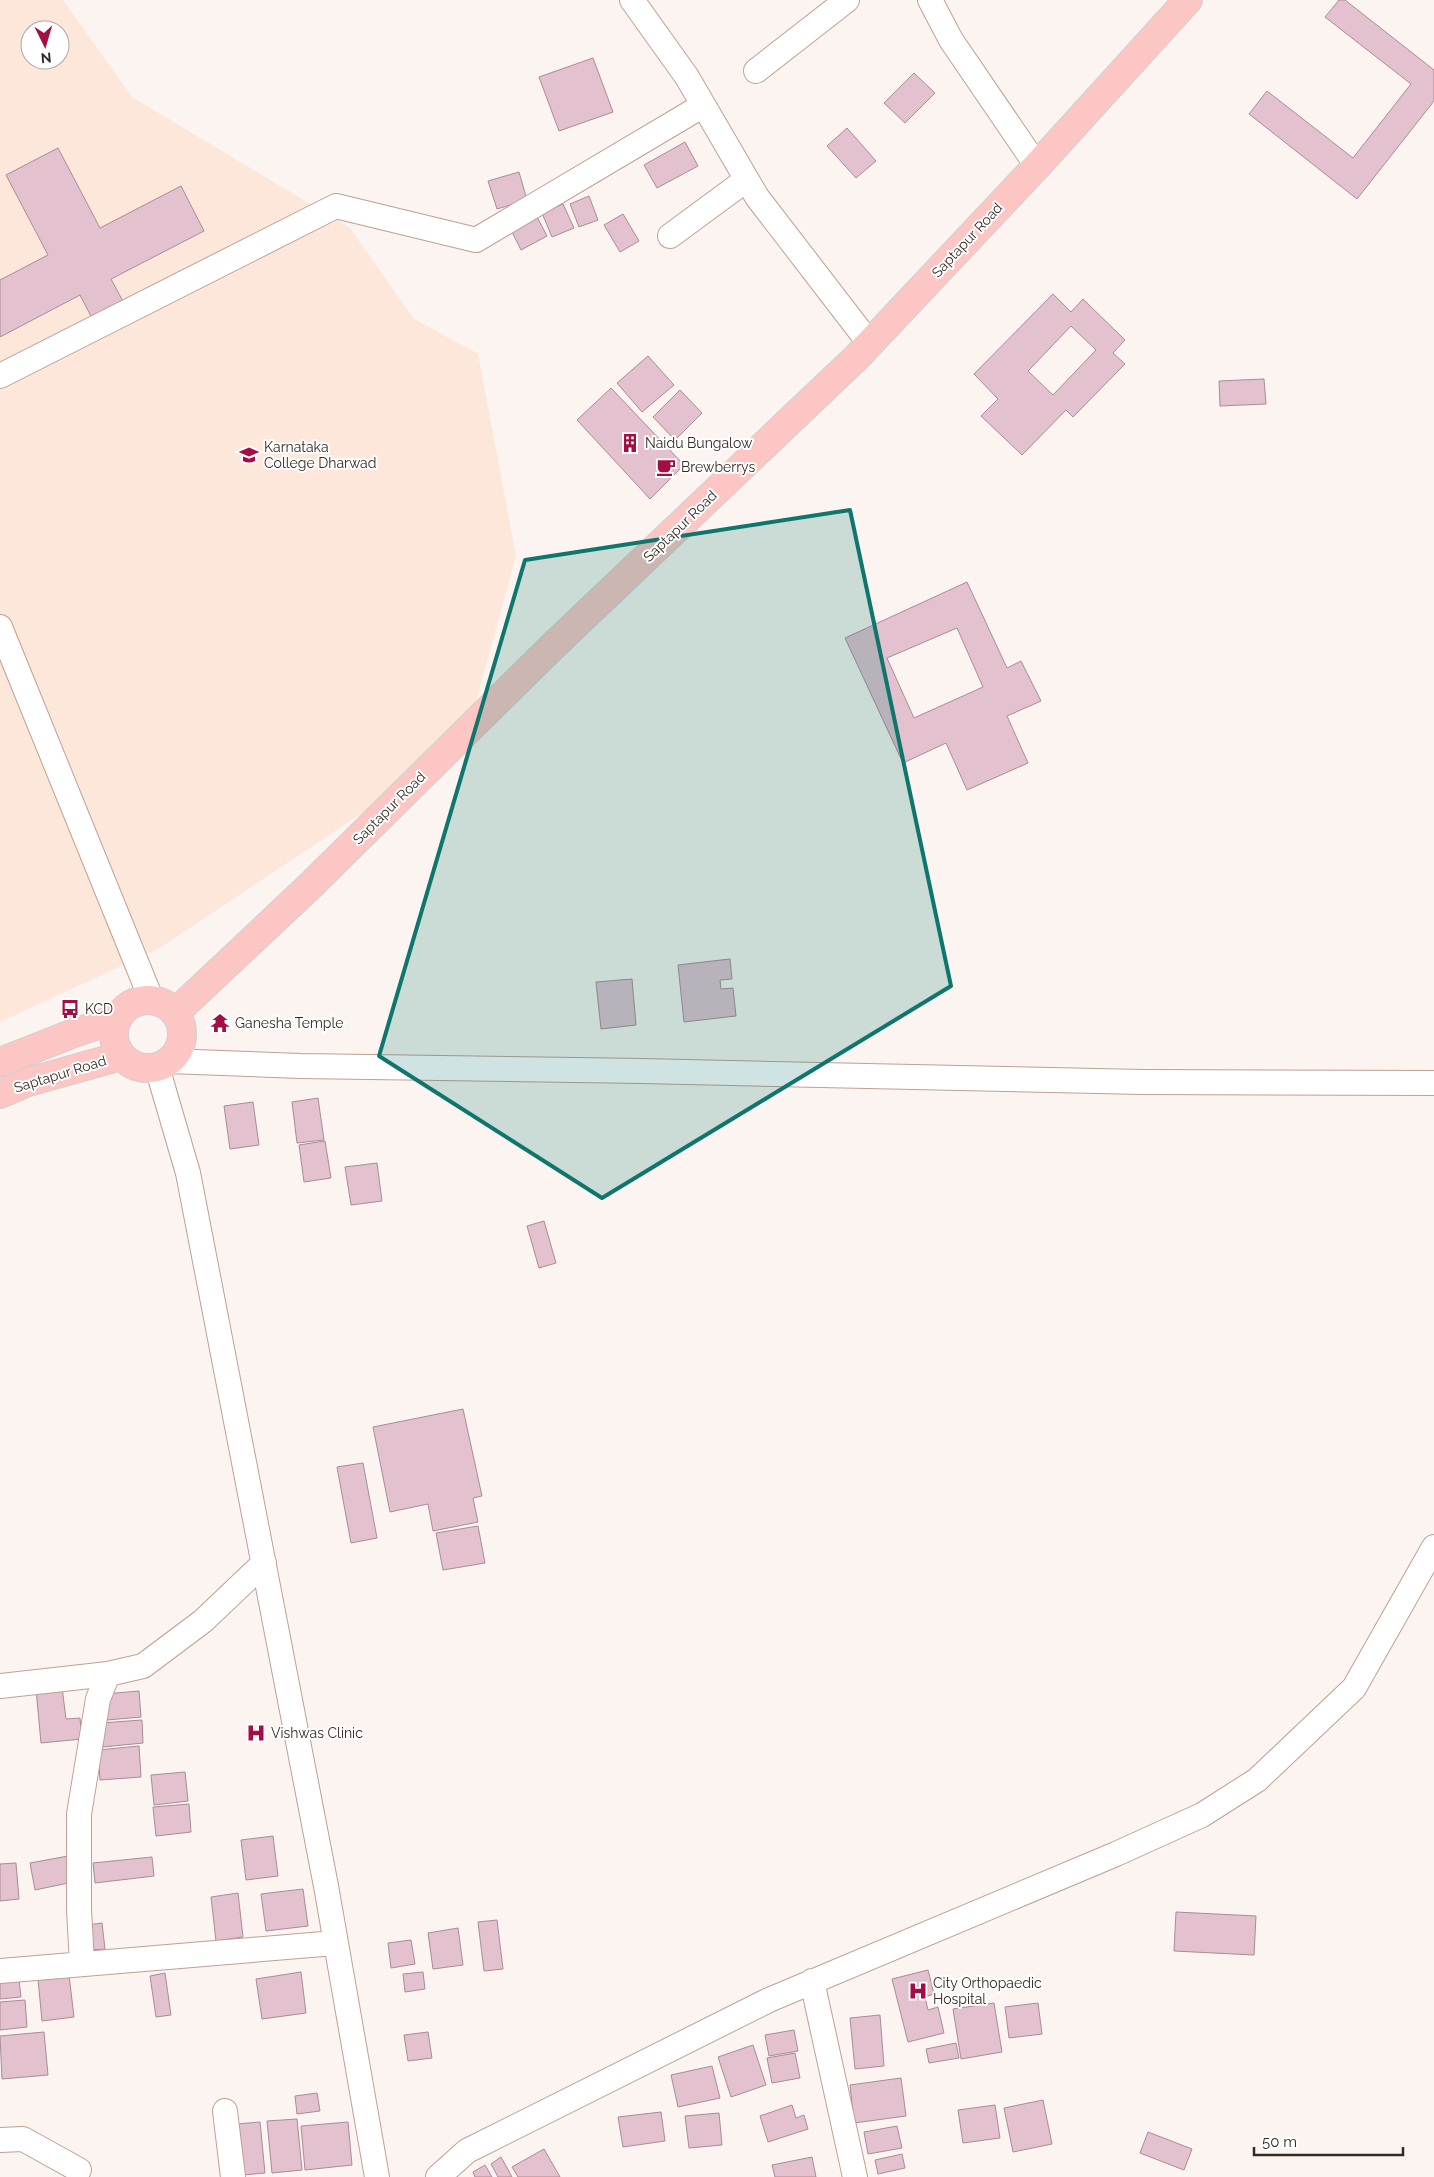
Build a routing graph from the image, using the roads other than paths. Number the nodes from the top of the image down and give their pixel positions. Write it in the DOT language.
graph roads {
  1 [pos="632,0"];
  2 [pos="847,0"];
  3 [pos="930,0"];
  4 [pos="1188,0"];
  5 [pos="756,71"];
  6 [pos="702,106"];
  7 [pos="1037,166"];
  8 [pos="746,180"];
  9 [pos="670,236"];
  10 [pos="870,344"];
  11 [pos="0,376"];
  12 [pos="0,627"];
  13 [pos="163,1007"];
  14 [pos="118,1018"];
  15 [pos="121,1056"];
  16 [pos="0,1062"];
  17 [pos="163,1064"];
  18 [pos="1434,1083"];
  19 [pos="0,1094"];
  20 [pos="1434,1547"];
  21 [pos="264,1563"];
  22 [pos="108,1674"];
  23 [pos="0,1686"];
  24 [pos="335,1943"];
  25 [pos="82,1964"];
  26 [pos="0,1970"];
  27 [pos="812,1981"];
  28 [pos="225,2112"];
  29 [pos="0,2140"];
  30 [pos="79,2170"];
  31 [pos="233,2177"];
  32 [pos="377,2177"];
  33 [pos="438,2177"];
  34 [pos="855,2177"];
  1 -- 6 [label="street"];
  2 -- 5 [label="street"];
  3 -- 7 [label="street"];
  4 -- 7 [label="main road, Saptapur Road"];
  6 -- 8 [label="street"];
  6 -- 11 [label="street"];
  7 -- 10 [label="main road, Saptapur Road"];
  8 -- 9 [label="street"];
  8 -- 10 [label="street"];
  10 -- 13 [label="main road, Saptapur Road"];
  12 -- 13 [label="street"];
  13 -- 14 [label="main road"];
  13 -- 17 [label="main road"];
  14 -- 15 [label="main road"];
  14 -- 16 [label="main road"];
  15 -- 17 [label="main road"];
  15 -- 19 [label="main road, Saptapur Road"];
  17 -- 18 [label="street"];
  17 -- 21 [label="street"];
  20 -- 27 [label="street"];
  21 -- 22 [label="street"];
  21 -- 24 [label="street"];
  22 -- 23 [label="street"];
  22 -- 25 [label="street"];
  24 -- 25 [label="street"];
  24 -- 32 [label="street"];
  25 -- 26 [label="street"];
  27 -- 33 [label="street"];
  27 -- 34 [label="street"];
  28 -- 31 [label="street"];
  29 -- 30 [label="street"];
}
